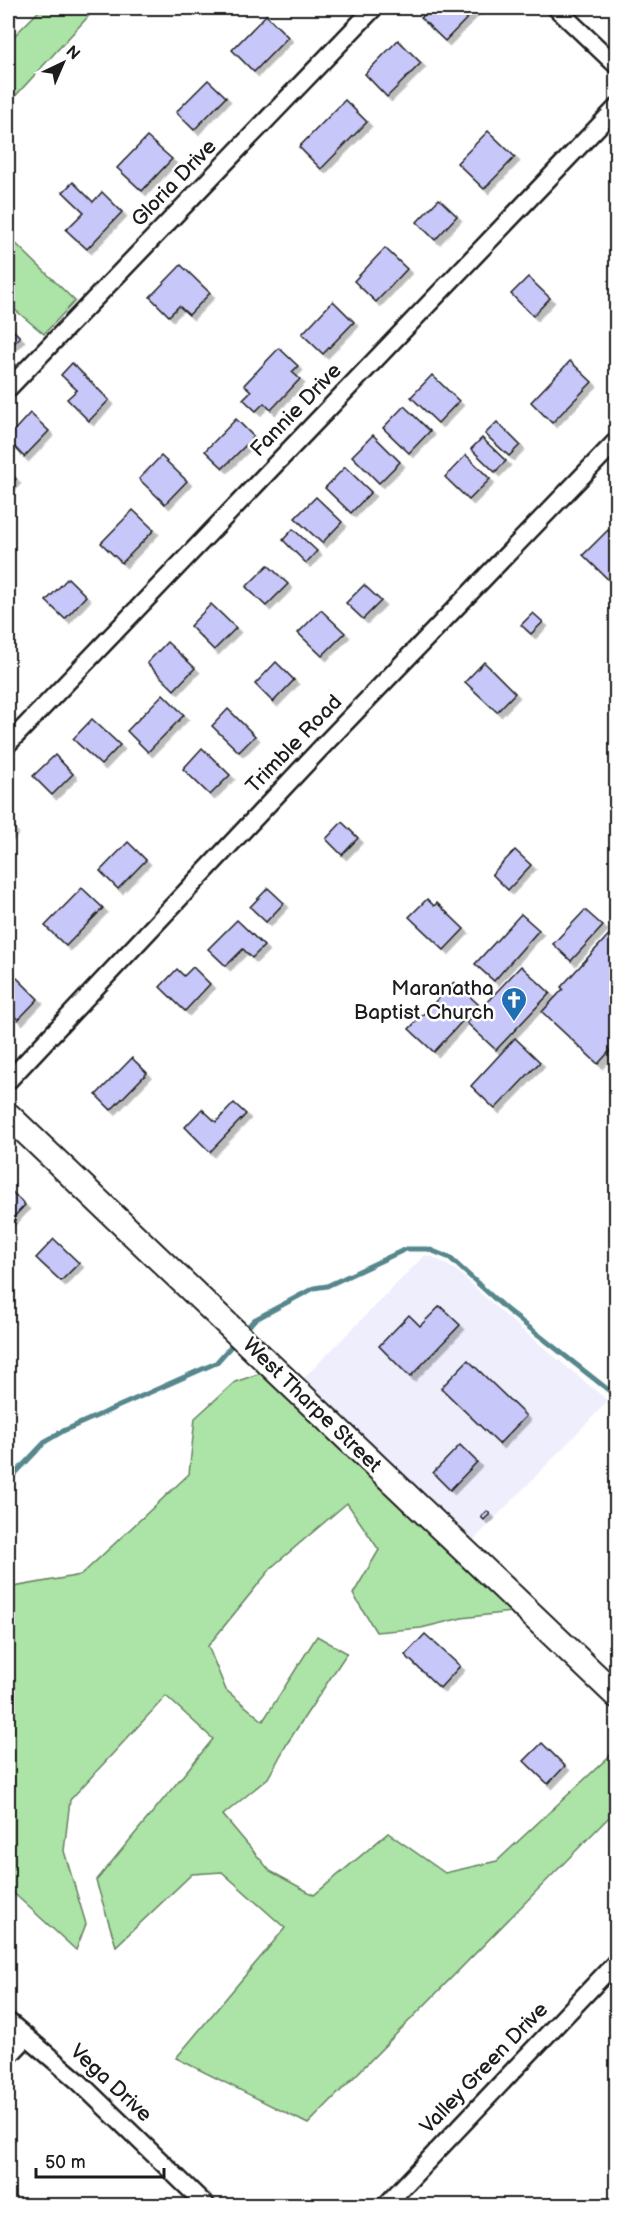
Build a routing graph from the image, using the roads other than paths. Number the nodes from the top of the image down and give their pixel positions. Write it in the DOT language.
graph roads {
  1 [pos="374,8"];
  2 [pos="556,8"];
  3 [pos="616,65"];
  4 [pos="616,108"];
  5 [pos="8,389"];
  6 [pos="616,441"];
  7 [pos="8,744"];
  8 [pos="8,1081"];
  9 [pos="8,1116"];
  10 [pos="616,1695"];
  11 [pos="616,1962"];
  12 [pos="8,2021"];
  13 [pos="26,2038"];
  14 [pos="8,2057"];
  15 [pos="207,2205"];
  16 [pos="385,2205"];
  1 -- 5 [label="street, Gloria Drive"];
  2 -- 3 [label="street"];
  4 -- 7 [label="street, Fannie Drive"];
  6 -- 8 [label="street, Trimble Road"];
  9 -- 10 [label="main road, West Tharpe Street"];
  11 -- 16 [label="street, Valley Green Drive"];
  12 -- 13 [label="street, Vega Drive"];
  13 -- 14 [label="street"];
  13 -- 15 [label="street, Vega Drive"];
}
